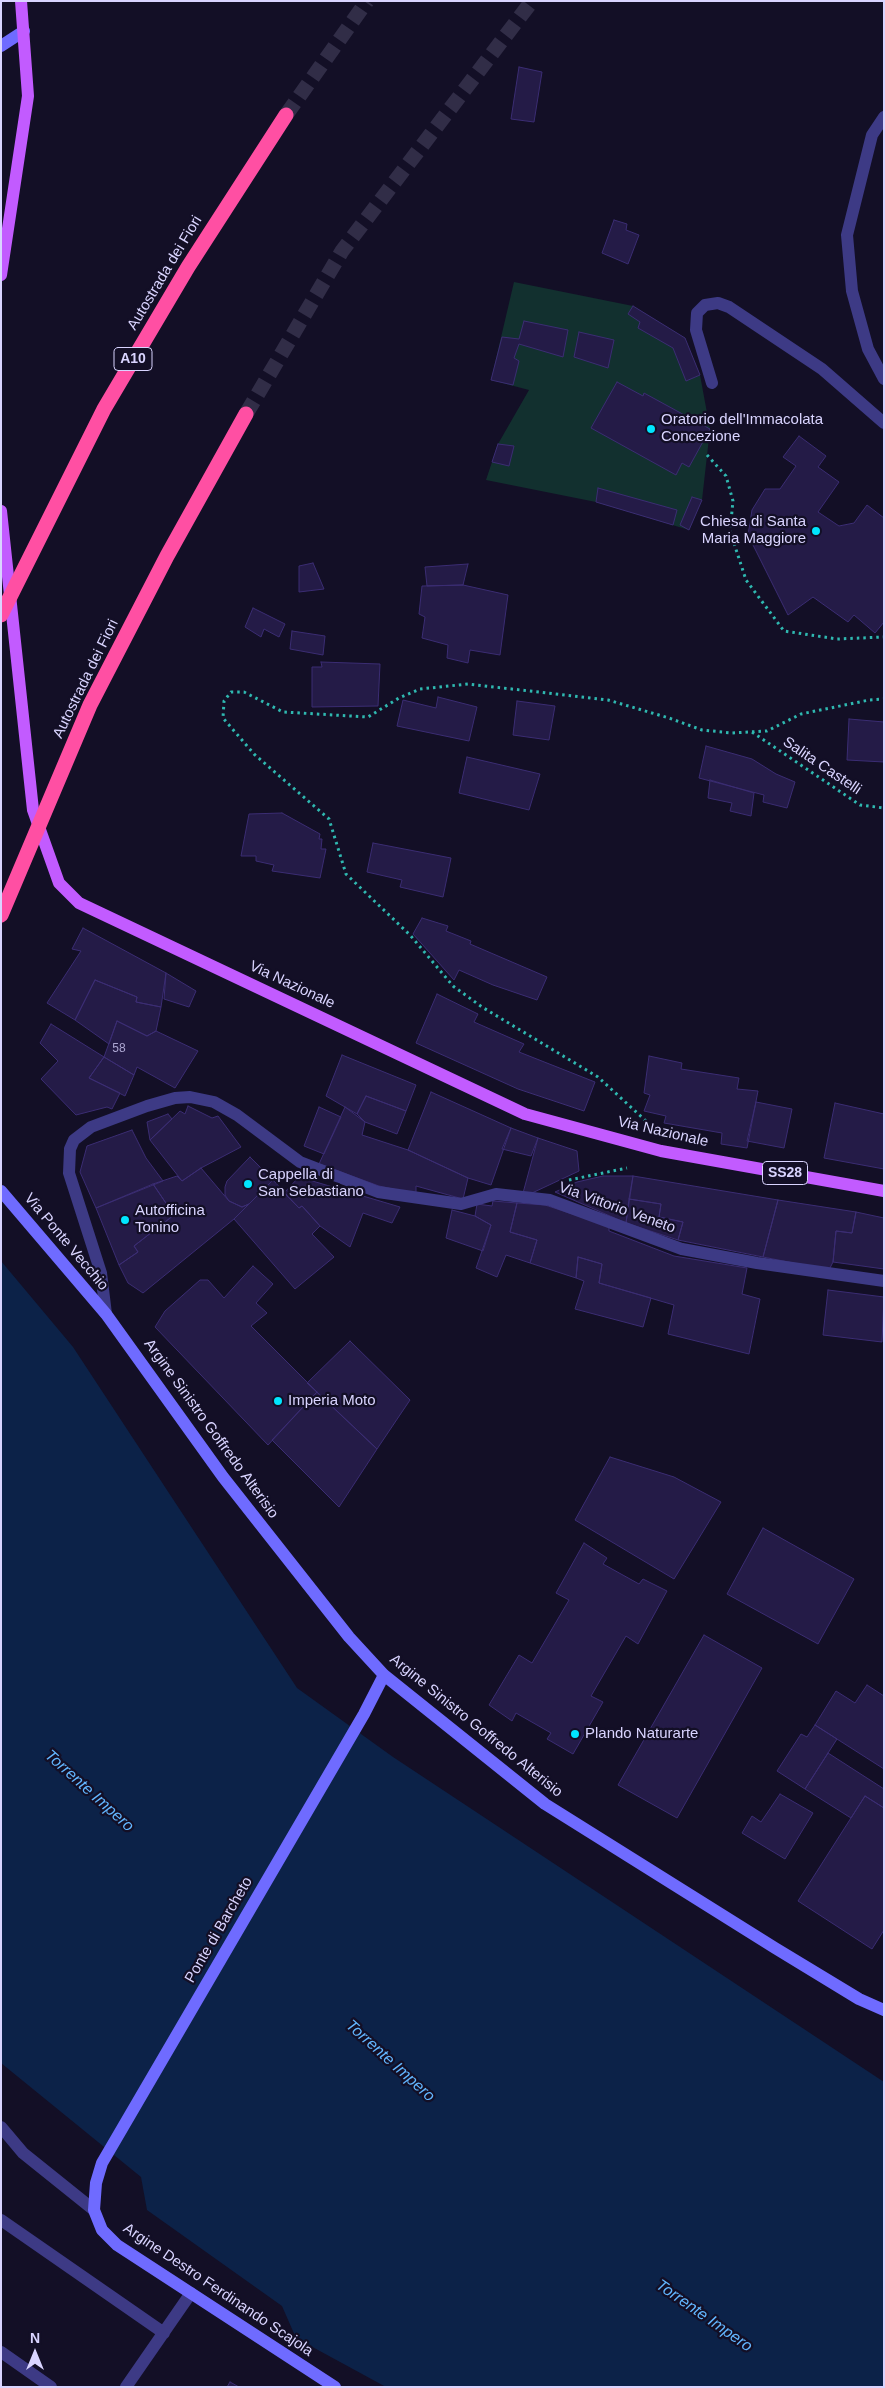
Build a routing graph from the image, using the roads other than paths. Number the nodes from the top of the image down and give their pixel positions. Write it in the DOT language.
graph roads {
  1 [pos="21,1"];
  2 [pos="24,31"];
  3 [pos="1,46"];
  4 [pos="286,115"];
  5 [pos="884,117"];
  6 [pos="1,275"];
  7 [pos="884,379"];
  8 [pos="712,383"];
  9 [pos="246,414"];
  10 [pos="884,423"];
  11 [pos="1,512"];
  12 [pos="1,615"];
  13 [pos="1,915"];
  14 [pos="1,1191"];
  15 [pos="884,1191"];
  16 [pos="884,1280"];
  17 [pos="106,1314"];
  18 [pos="384,1675"];
  19 [pos="884,2010"];
  20 [pos="1,2127"];
  21 [pos="94,2210"];
  22 [pos="1,2220"];
  23 [pos="191,2294"];
  24 [pos="164,2333"];
  25 [pos="1,2352"];
  26 [pos="51,2387"];
  27 [pos="126,2387"];
  28 [pos="335,2387"];
  1 -- 2 [label="main road"];
  2 -- 3 [label="main road"];
  2 -- 6 [label="main road"];
  4 -- 12 [label="highway, Autostrada dei Fiori / A10, bridge"];
  5 -- 7 [label="street"];
  8 -- 10 [label="street"];
  9 -- 13 [label="highway, Autostrada dei Fiori, bridge"];
  11 -- 15 [label="main road, Via Nazionale / SS28"];
  14 -- 17 [label="main road, Via Ponte Vecchio"];
  16 -- 17 [label="street, Via Vittorio Veneto"];
  17 -- 18 [label="main road, Argine Sinistro Goffredo Alterisio"];
  18 -- 19 [label="main road, Argine Sinistro Goffredo Alterisio"];
  18 -- 21 [label="main road, Ponte di Barcheto"];
  20 -- 21 [label="street"];
  21 -- 23 [label="main road, Argine Destro Ferdinando Scajola"];
  22 -- 24 [label="street"];
  23 -- 24 [label="street"];
  23 -- 28 [label="main road, Argine Destro Ferdinando Scajola"];
  24 -- 27 [label="street"];
  25 -- 26 [label="street"];
}
